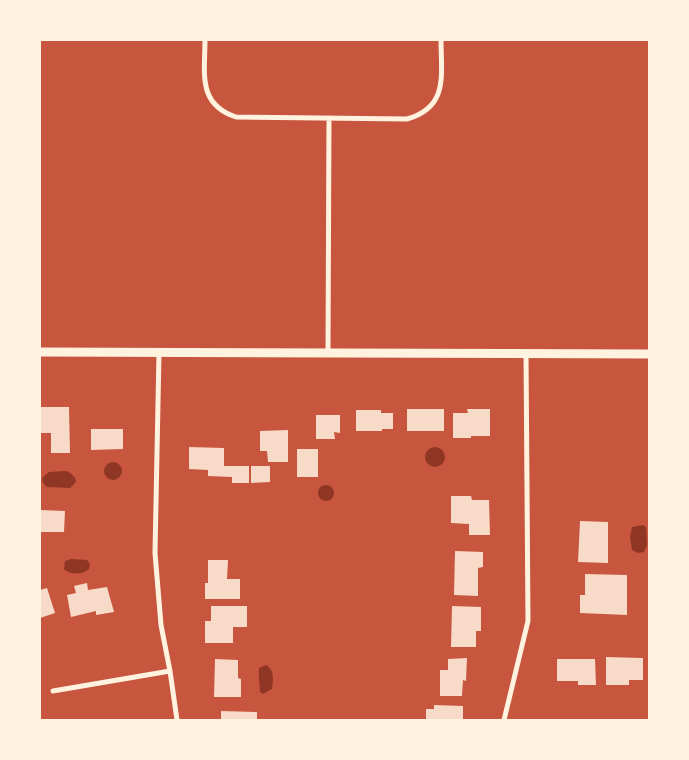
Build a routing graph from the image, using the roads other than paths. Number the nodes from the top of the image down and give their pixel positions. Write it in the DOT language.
graph roads {
  1 [pos="205,40"];
  2 [pos="441,40"];
  3 [pos="329,118"];
  4 [pos="40,352"];
  5 [pos="159,353"];
  6 [pos="328,353"];
  7 [pos="526,354"];
  8 [pos="649,354"];
  9 [pos="170,671"];
  10 [pos="53,691"];
  11 [pos="177,720"];
  12 [pos="504,720"];
  1 -- 3 [label="street"];
  2 -- 3 [label="street"];
  3 -- 6 [label="street"];
  4 -- 5 [label="street"];
  5 -- 6 [label="street"];
  5 -- 9 [label="street"];
  6 -- 7 [label="street"];
  7 -- 8 [label="street"];
  7 -- 12 [label="street"];
  9 -- 10 [label="street"];
  9 -- 11 [label="street"];
}
